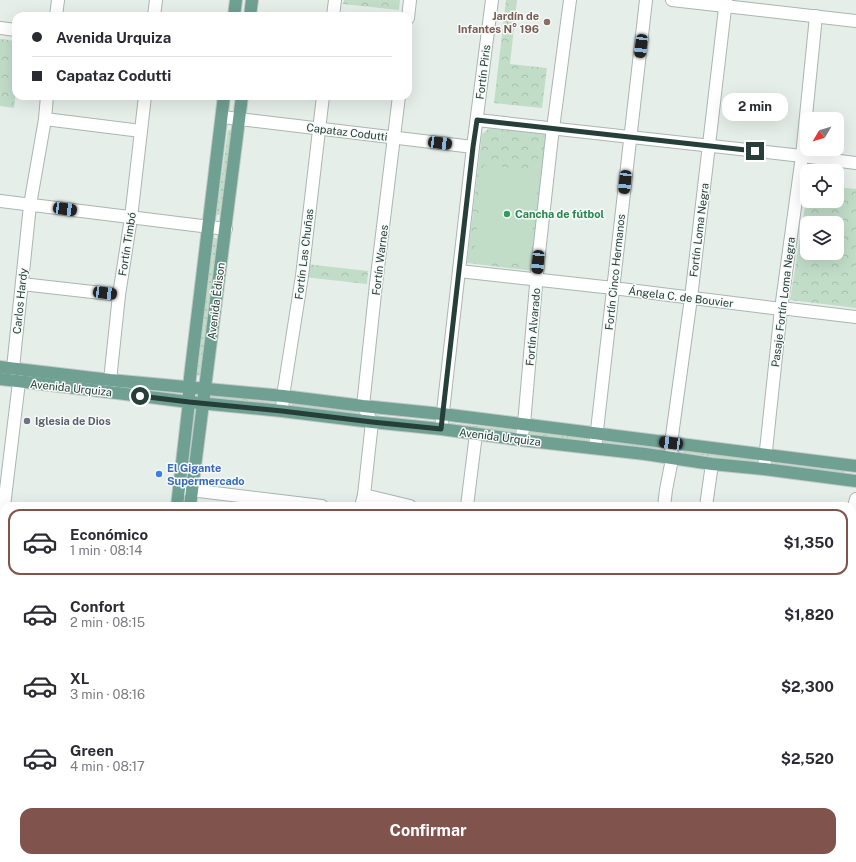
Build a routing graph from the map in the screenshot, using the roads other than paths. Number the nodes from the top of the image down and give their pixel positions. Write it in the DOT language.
graph roads {
  1 [pos="58,0"];
  2 [pos="156,0"];
  3 [pos="236,0"];
  4 [pos="252,0"];
  5 [pos="335,0"];
  6 [pos="410,0"];
  7 [pos="492,0"];
  8 [pos="570,0"];
  9 [pos="646,0"];
  10 [pos="672,0"];
  11 [pos="725,3"];
  12 [pos="56,12"];
  13 [pos="154,12"];
  14 [pos="234,12"];
  15 [pos="250,12"];
  16 [pos="334,12"];
  17 [pos="409,12"];
  18 [pos="816,16"];
  19 [pos="856,20"];
  20 [pos="0,28"];
  21 [pos="12,30"];
  22 [pos="47,100"];
  23 [pos="145,100"];
  24 [pos="224,100"];
  25 [pos="242,100"];
  26 [pos="322,100"];
  27 [pos="400,100"];
  28 [pos="806,112"];
  29 [pos="222,117"];
  30 [pos="45,119"];
  31 [pos="240,119"];
  32 [pos="477,120"];
  33 [pos="319,128"];
  34 [pos="554,129"];
  35 [pos="141,131"];
  36 [pos="630,137"];
  37 [pos="395,138"];
  38 [pos="709,146"];
  39 [pos="473,147"];
  40 [pos="800,156"];
  41 [pos="802,156"];
  42 [pos="856,164"];
  43 [pos="0,201"];
  44 [pos="30,205"];
  45 [pos="131,218"];
  46 [pos="208,226"];
  47 [pos="226,229"];
  48 [pos="459,271"];
  49 [pos="537,279"];
  50 [pos="22,284"];
  51 [pos="613,288"];
  52 [pos="119,295"];
  53 [pos="691,298"];
  54 [pos="781,309"];
  55 [pos="856,317"];
  56 [pos="0,367"];
  57 [pos="13,368"];
  58 [pos="0,379"];
  59 [pos="19,382"];
  60 [pos="109,386"];
  61 [pos="189,387"];
  62 [pos="205,388"];
  63 [pos="283,396"];
  64 [pos="189,402"];
  65 [pos="202,403"];
  66 [pos="363,406"];
  67 [pos="282,411"];
  68 [pos="442,414"];
  69 [pos="372,422"];
  70 [pos="524,424"];
  71 [pos="441,429"];
  72 [pos="596,433"];
  73 [pos="476,434"];
  74 [pos="521,440"];
  75 [pos="671,443"];
  76 [pos="595,448"];
  77 [pos="765,454"];
  78 [pos="672,459"];
  79 [pos="712,464"];
  80 [pos="856,466"];
  81 [pos="764,469"];
  82 [pos="856,481"];
  83 [pos="179,489"];
  84 [pos="192,490"];
  85 [pos="362,501"];
  86 [pos="4,502"];
  87 [pos="177,502"];
  88 [pos="190,502"];
  89 [pos="290,502"];
  90 [pos="468,502"];
  91 [pos="664,502"];
  92 [pos="707,502"];
  1 -- 12 [label="street"];
  2 -- 13 [label="street"];
  3 -- 14 [label="main road"];
  4 -- 15 [label="main road"];
  5 -- 16 [label="street"];
  6 -- 17 [label="street"];
  7 -- 32 [label="street, Fortín Piris"];
  8 -- 34 [label="street, Fortín Alvarado"];
  9 -- 36 [label="street, Fortín Cinco Hermanos"];
  10 -- 11 [label="street"];
  11 -- 18 [label="street"];
  11 -- 38 [label="street, Fortín Loma Negra"];
  18 -- 19 [label="street"];
  18 -- 28 [label="street, Pasaje Fortín Loma Negra"];
  20 -- 21 [label="street"];
  22 -- 30 [label="street, Carlos Hardy"];
  23 -- 35 [label="street, Fortín Timbó"];
  24 -- 29 [label="main road, Avenida Édison"];
  25 -- 31 [label="main road, Avenida Édison"];
  26 -- 33 [label="street, Fortín Las Chuñas"];
  27 -- 37 [label="street, Fortín Warnes"];
  29 -- 31 [label="street, Capataz Codutti"];
  29 -- 46 [label="main road, Avenida Édison"];
  30 -- 35 [label="street"];
  30 -- 44 [label="street, Carlos Hardy"];
  31 -- 33 [label="street, Capataz Codutti"];
  31 -- 47 [label="main road, Avenida Édison"];
  32 -- 34 [label="street"];
  32 -- 39 [label="street, Fortín Piris"];
  33 -- 37 [label="street, Capataz Codutti"];
  33 -- 63 [label="street, Fortín Las Chuñas"];
  34 -- 36 [label="street"];
  34 -- 49 [label="street, Fortín Alvarado"];
  35 -- 45 [label="street, Fortín Timbó"];
  36 -- 38 [label="street"];
  36 -- 51 [label="street, Fortín Cinco Hermanos"];
  37 -- 39 [label="street, Capataz Codutti"];
  37 -- 66 [label="street, Fortín Warnes"];
  38 -- 40 [label="street"];
  38 -- 53 [label="street, Fortín Loma Negra"];
  39 -- 48 [label="street, Fortín Piris"];
  41 -- 42 [label="street"];
  41 -- 54 [label="street, Pasaje Fortín Loma Negra"];
  43 -- 44 [label="street"];
  44 -- 45 [label="street"];
  44 -- 50 [label="street, Carlos Hardy"];
  45 -- 46 [label="street"];
  45 -- 52 [label="street, Fortín Timbó"];
  46 -- 47 [label="street"];
  46 -- 61 [label="main road, Avenida Édison"];
  47 -- 62 [label="main road, Avenida Édison"];
  48 -- 49 [label="street, Ángela C. de Bouvier"];
  48 -- 68 [label="street, Fortín Piris"];
  49 -- 51 [label="street, Ángela C. de Bouvier"];
  49 -- 70 [label="street, Fortín Alvarado"];
  50 -- 52 [label="street"];
  50 -- 57 [label="street, Carlos Hardy"];
  51 -- 53 [label="street, Ángela C. de Bouvier"];
  51 -- 72 [label="street, Fortín Cinco Hermanos"];
  52 -- 60 [label="street, Fortín Timbó"];
  53 -- 54 [label="street, Ángela C. de Bouvier"];
  53 -- 75 [label="street, Fortín Loma Negra"];
  54 -- 55 [label="street, Ángela C. de Bouvier"];
  54 -- 77 [label="street, Pasaje Fortín Loma Negra"];
  56 -- 57 [label="main road, Avenida Urquiza"];
  57 -- 59 [label="street, Carlos Hardy"];
  57 -- 60 [label="main road, Avenida Urquiza"];
  58 -- 59 [label="main road, Avenida Urquiza"];
  59 -- 60 [label="main road, Avenida Urquiza"];
  59 -- 86 [label="street"];
  60 -- 61 [label="main road, Avenida Urquiza"];
  60 -- 64 [label="main road, Avenida Urquiza"];
  61 -- 62 [label="main road, Avenida Urquiza"];
  61 -- 64 [label="main road, Avenida Édison"];
  62 -- 63 [label="main road, Avenida Urquiza"];
  62 -- 65 [label="main road, Avenida Édison"];
  63 -- 66 [label="main road, Avenida Urquiza"];
  63 -- 67 [label="street, Fortín Las Chuñas"];
  64 -- 65 [label="main road, Avenida Urquiza"];
  64 -- 83 [label="main road, Avenida Édison"];
  65 -- 67 [label="main road, Avenida Urquiza"];
  65 -- 84 [label="main road, Avenida Édison"];
  66 -- 68 [label="main road, Avenida Urquiza"];
  66 -- 69 [label="street"];
  67 -- 69 [label="main road, Avenida Urquiza"];
  68 -- 70 [label="main road, Avenida Urquiza"];
  68 -- 71 [label="street, Fortín Piris"];
  69 -- 71 [label="main road, Avenida Urquiza"];
  69 -- 85 [label="street"];
  70 -- 72 [label="main road, Avenida Urquiza"];
  70 -- 74 [label="street, Fortín Alvarado"];
  71 -- 73 [label="main road, Avenida Urquiza"];
  72 -- 75 [label="main road, Avenida Urquiza"];
  72 -- 76 [label="street, Fortín Cinco Hermanos"];
  73 -- 74 [label="main road, Avenida Urquiza"];
  73 -- 90 [label="street"];
  74 -- 76 [label="main road, Avenida Urquiza"];
  75 -- 77 [label="main road, Avenida Urquiza"];
  75 -- 78 [label="street, Fortín Loma Negra"];
  76 -- 78 [label="main road, Avenida Urquiza"];
  77 -- 80 [label="main road, Avenida Urquiza"];
  77 -- 81 [label="street, Pasaje Fortín Loma Negra"];
  78 -- 79 [label="main road, Avenida Urquiza"];
  78 -- 91 [label="street, Fortín Loma Negra"];
  79 -- 81 [label="main road, Avenida Urquiza"];
  79 -- 92 [label="street"];
  81 -- 82 [label="main road, Avenida Urquiza"];
  83 -- 84 [label="street"];
  83 -- 87 [label="main road, Avenida Édison"];
  84 -- 88 [label="main road, Avenida Édison"];
  84 -- 89 [label="street"];
}
